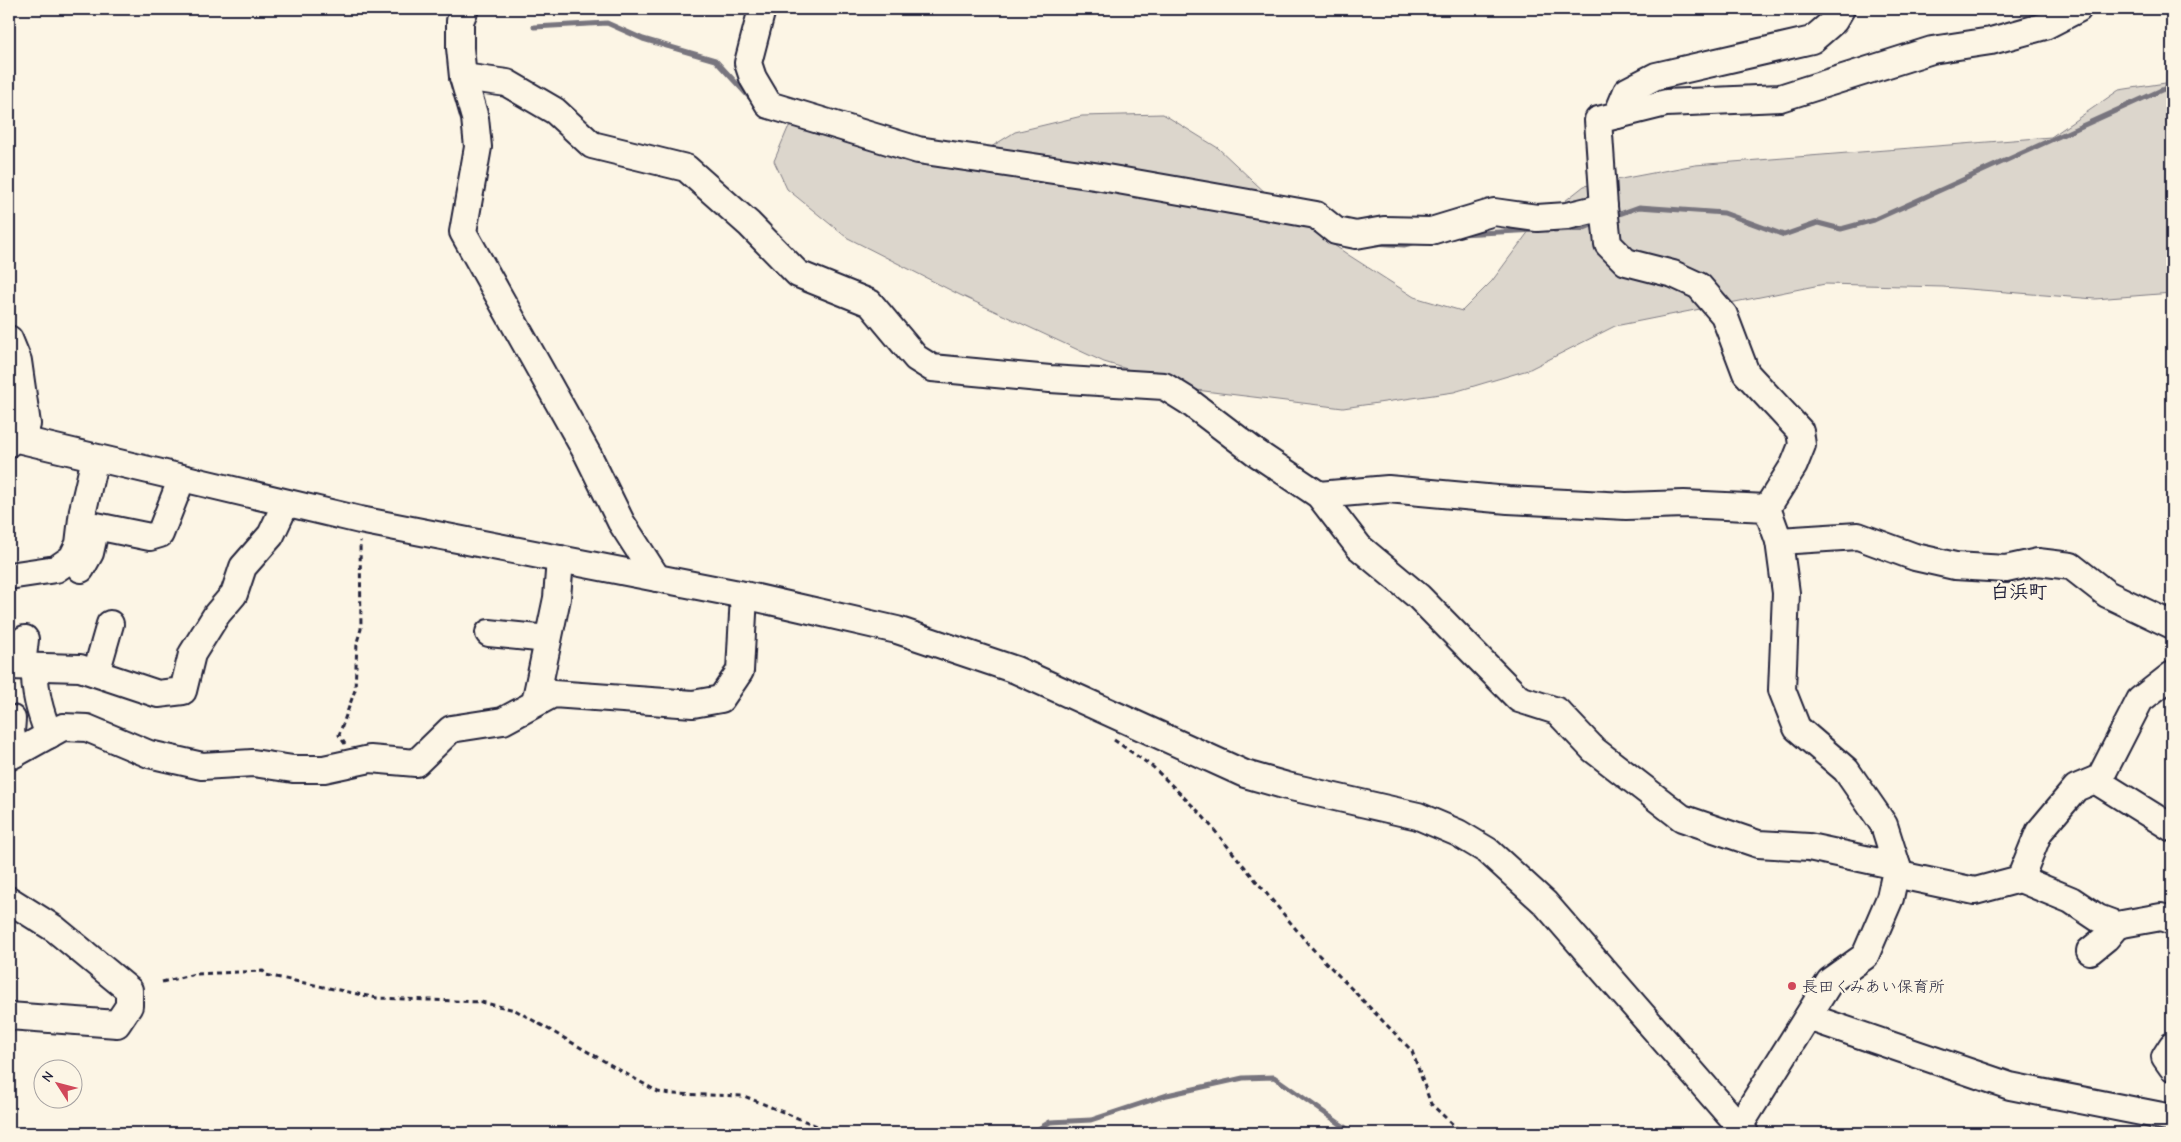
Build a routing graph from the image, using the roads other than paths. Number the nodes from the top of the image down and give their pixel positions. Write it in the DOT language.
graph roads {
  1 [pos="464,9"];
  2 [pos="762,9"];
  3 [pos="1840,9"];
  4 [pos="2078,9"];
  5 [pos="463,77"];
  6 [pos="1617,115"];
  7 [pos="1605,217"];
  8 [pos="9,339"];
  9 [pos="11,439"];
  10 [pos="95,458"];
  11 [pos="182,478"];
  12 [pos="1319,495"];
  13 [pos="286,503"];
  14 [pos="1767,508"];
  15 [pos="1779,541"];
  16 [pos="560,559"];
  17 [pos="81,569"];
  18 [pos="9,576"];
  19 [pos="657,578"];
  20 [pos="744,595"];
  21 [pos="110,624"];
  22 [pos="2172,625"];
  23 [pos="489,633"];
  24 [pos="25,639"];
  25 [pos="548,639"];
  26 [pos="22,666"];
  27 [pos="96,673"];
  28 [pos="2172,675"];
  29 [pos="535,702"];
  30 [pos="12,719"];
  31 [pos="49,736"];
  32 [pos="13,755"];
  33 [pos="2098,782"];
  34 [pos="2172,828"];
  35 [pos="1896,870"];
  36 [pos="2020,879"];
  37 [pos="9,900"];
  38 [pos="2172,920"];
  39 [pos="2117,925"];
  40 [pos="2090,951"];
  41 [pos="9,1016"];
  42 [pos="1808,1017"];
  43 [pos="2172,1046"];
  44 [pos="2172,1066"];
  45 [pos="2159,1122"];
  46 [pos="1741,1130"];
  1 -- 5 [label="street"];
  2 -- 7 [label="street"];
  3 -- 6 [label="street"];
  4 -- 6 [label="street"];
  5 -- 12 [label="street"];
  5 -- 19 [label="street"];
  6 -- 7 [label="street"];
  7 -- 14 [label="street"];
  8 -- 9 [label="street"];
  9 -- 10 [label="street"];
  10 -- 11 [label="street"];
  10 -- 18 [label="street"];
  11 -- 13 [label="street"];
  11 -- 17 [label="street"];
  12 -- 14 [label="street"];
  12 -- 35 [label="street"];
  13 -- 16 [label="street"];
  13 -- 27 [label="street"];
  14 -- 15 [label="street"];
  15 -- 22 [label="street"];
  15 -- 35 [label="street"];
  16 -- 19 [label="street"];
  16 -- 25 [label="street"];
  19 -- 20 [label="street"];
  20 -- 29 [label="street"];
  20 -- 46 [label="street"];
  21 -- 27 [label="street"];
  23 -- 25 [label="street"];
  24 -- 26 [label="street"];
  25 -- 29 [label="street"];
  26 -- 27 [label="street"];
  26 -- 31 [label="street"];
  28 -- 33 [label="street"];
  29 -- 31 [label="street"];
  30 -- 32 [label="street"];
  31 -- 32 [label="street"];
  33 -- 34 [label="street"];
  33 -- 36 [label="street"];
  35 -- 36 [label="street"];
  35 -- 42 [label="street"];
  36 -- 39 [label="street"];
  37 -- 41 [label="street"];
  38 -- 39 [label="street"];
  39 -- 40 [label="street"];
  42 -- 45 [label="street"];
  42 -- 46 [label="street"];
  43 -- 44 [label="street"];
}
